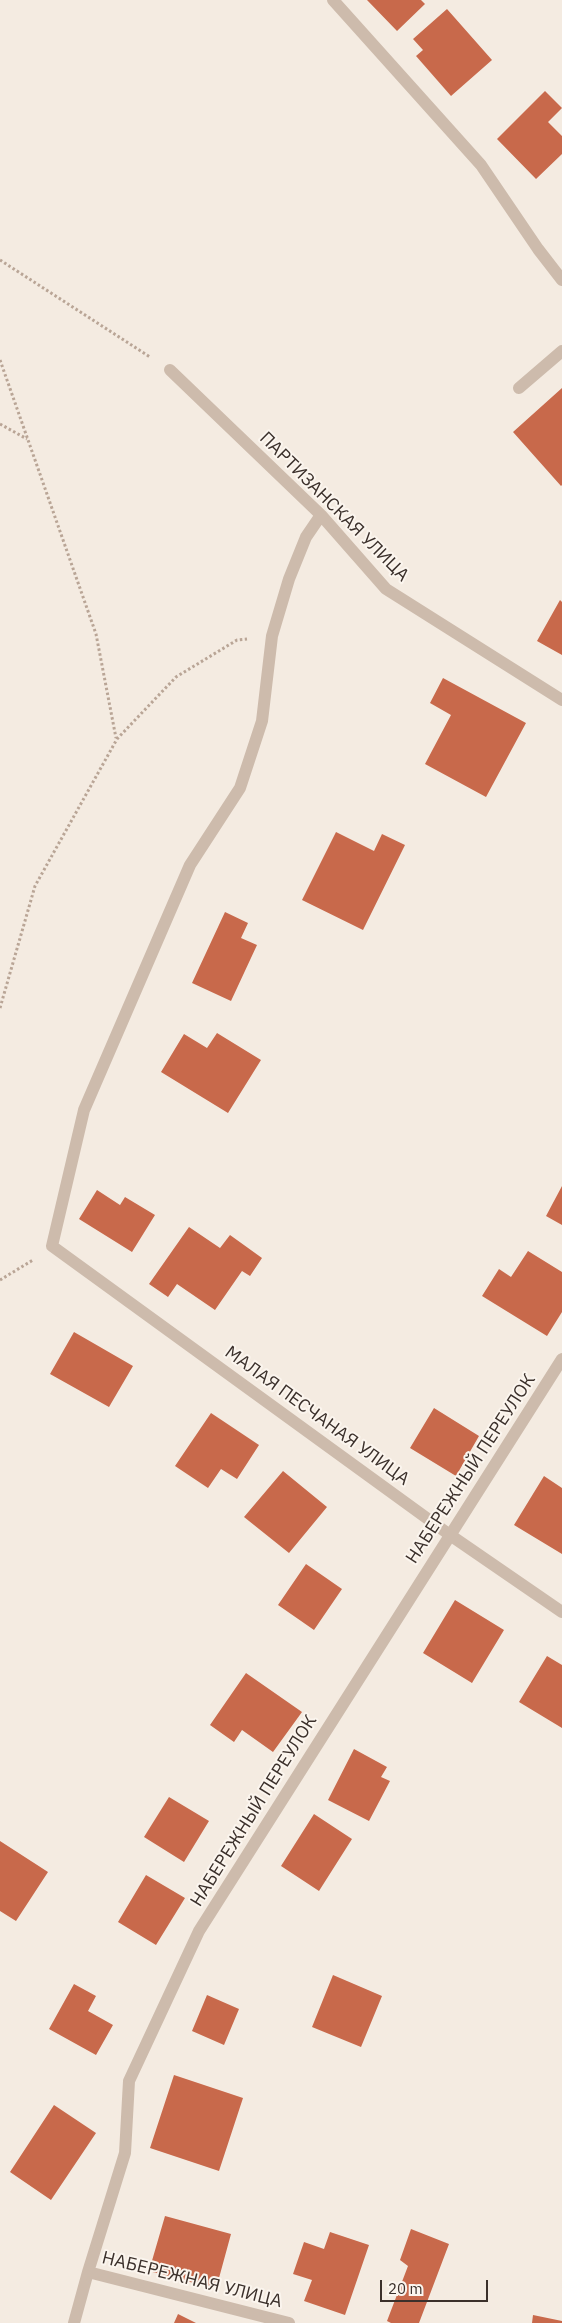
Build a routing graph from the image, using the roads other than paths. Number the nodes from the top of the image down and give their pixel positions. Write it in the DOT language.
graph roads {
  1 [pos="333,0"];
  2 [pos="562,280"];
  3 [pos="562,351"];
  4 [pos="170,370"];
  5 [pos="519,388"];
  6 [pos="322,515"];
  7 [pos="562,700"];
  8 [pos="562,1360"];
  9 [pos="450,1535"];
  10 [pos="562,1612"];
  11 [pos="88,2272"];
  12 [pos="74,2323"];
  13 [pos="289,2323"];
  1 -- 2 [label="street"];
  3 -- 5 [label="street"];
  4 -- 6 [label="street, ПАРТИЗАНСКАЯ УЛИЦА"];
  6 -- 7 [label="street, ПАРТИЗАНСКАЯ УЛИЦА"];
  6 -- 9 [label="street, МАЛАЯ ПЕСЧАНАЯ УЛИЦА"];
  8 -- 9 [label="street, НАБЕРЕЖНЫЙ ПЕРЕУЛОК"];
  9 -- 10 [label="street, МАЛАЯ ПЕСЧАНАЯ УЛИЦА"];
  9 -- 11 [label="street, НАБЕРЕЖНЫЙ ПЕРЕУЛОК"];
  11 -- 12 [label="street, НАБЕРЕЖНЫЙ ПЕРЕУЛОК"];
  11 -- 13 [label="street, НАБЕРЕЖНАЯ УЛИЦА"];
}
